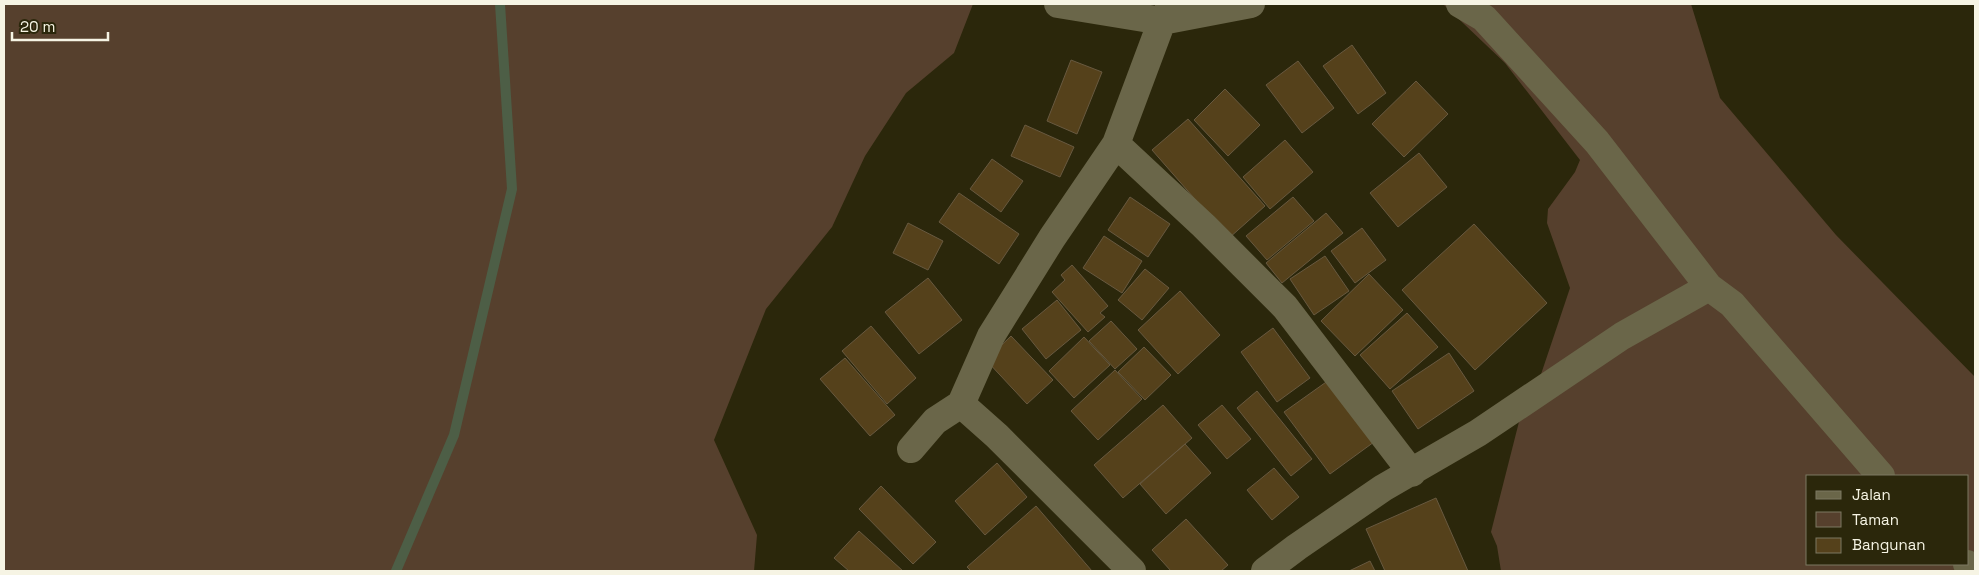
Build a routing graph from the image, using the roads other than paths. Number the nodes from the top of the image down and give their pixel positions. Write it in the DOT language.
graph roads {
  1 [pos="1058,4"];
  2 [pos="1251,4"];
  3 [pos="1460,4"];
  4 [pos="1167,12"];
  5 [pos="1116,144"];
  6 [pos="1709,286"];
  7 [pos="962,404"];
  8 [pos="910,449"];
  9 [pos="1412,473"];
  10 [pos="1880,475"];
  11 [pos="1132,571"];
  12 [pos="1265,571"];
  1 -- 4 [label="street"];
  2 -- 4 [label="street"];
  3 -- 6 [label="street"];
  4 -- 5 [label="street"];
  5 -- 7 [label="street"];
  5 -- 9 [label="street"];
  6 -- 9 [label="street"];
  6 -- 10 [label="street"];
  7 -- 8 [label="street"];
  7 -- 11 [label="street"];
  9 -- 12 [label="street"];
}
